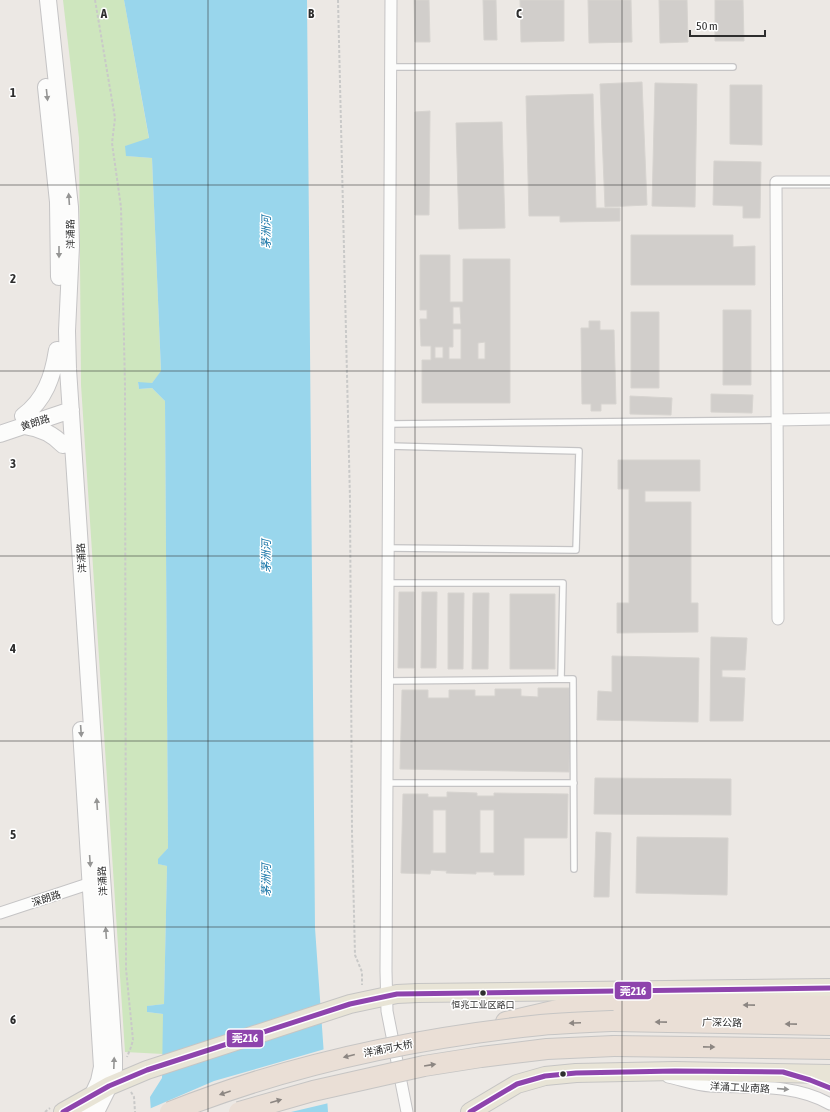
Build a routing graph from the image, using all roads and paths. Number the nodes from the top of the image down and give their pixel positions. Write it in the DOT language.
graph roads {
  1 [pos="37,0"];
  2 [pos="48,0"];
  3 [pos="95,0"];
  4 [pos="338,0"];
  5 [pos="391,0"];
  6 [pos="391,67"];
  7 [pos="733,67"];
  8 [pos="830,182"];
  9 [pos="57,350"];
  10 [pos="66,408"];
  11 [pos="830,419"];
  12 [pos="777,420"];
  13 [pos="24,421"];
  14 [pos="0,423"];
  15 [pos="389,424"];
  16 [pos="0,434"];
  17 [pos="63,444"];
  18 [pos="389,446"];
  19 [pos="388,548"];
  20 [pos="388,583"];
  21 [pos="778,619"];
  22 [pos="562,679"];
  23 [pos="387,681"];
  24 [pos="387,783"];
  25 [pos="574,783"];
  26 [pos="574,869"];
  27 [pos="91,883"];
  28 [pos="0,913"];
  29 [pos="362,985"];
  30 [pos="825,988"];
  31 [pos="386,996"];
  32 [pos="830,1006"];
  33 [pos="616,1012"];
  34 [pos="830,1025"];
  35 [pos="830,1049"];
  36 [pos="114,1062"];
  37 [pos="648,1072"];
  38 [pos="783,1072"];
  39 [pos="830,1074"];
  40 [pos="110,1086"];
  41 [pos="830,1088"];
  42 [pos="94,1104"];
  43 [pos="830,1104"];
  44 [pos="57,1110"];
  45 [pos="45,1112"];
  46 [pos="85,1112"];
  47 [pos="170,1112"];
  48 [pos="239,1112"];
  49 [pos="407,1112"];
  50 [pos="470,1112"];
  1 -- 9 [label="street, 洋涌路, one-way"];
  10 -- 2 [label="street, 洋涌路, one-way"];
  3 -- 36 [label="path"];
  4 -- 29 [label="path"];
  5 -- 6 [label="street"];
  6 -- 7 [label="lane"];
  6 -- 15 [label="street"];
  8 -- 12 [label="street"];
  9 -- 10 [label="street, 洋涌路"];
  9 -- 13 [label="street"];
  10 -- 13 [label="street, 黄朗路"];
  10 -- 17 [label="street, 洋涌路"];
  36 -- 10 [label="street, 洋涌路, one-way"];
  11 -- 12 [label="street"];
  12 -- 15 [label="lane"];
  12 -- 21 [label="street"];
  13 -- 14 [label="street, 黄朗路"];
  13 -- 16 [label="street, 黄朗路"];
  13 -- 17 [label="street"];
  15 -- 18 [label="street"];
  17 -- 27 [label="street, 洋涌路, one-way"];
  18 -- 19 [label="street"];
  18 -- 19 [label="lane"];
  19 -- 20 [label="street"];
  20 -- 22 [label="lane"];
  20 -- 23 [label="street"];
  22 -- 23 [label="lane"];
  22 -- 25 [label="lane"];
  23 -- 24 [label="street"];
  24 -- 25 [label="lane"];
  24 -- 31 [label="street"];
  25 -- 26 [label="lane"];
  27 -- 28 [label="street, 深朗路"];
  27 -- 42 [label="street, 洋涌路"];
  30 -- 31 [label="main road"];
  31 -- 40 [label="main road"];
  31 -- 49 [label="street"];
  32 -- 33 [label="highway, one-way"];
  34 -- 33 [label="highway, 广深公路, one-way"];
  33 -- 47 [label="highway, 洋涌河大桥, one-way, bridge"];
  48 -- 35 [label="highway, one-way, bridge"];
  40 -- 36 [label="street, 洋涌路, one-way"];
  37 -- 38 [label="main road"];
  37 -- 43 [label="street, 洋涌工业南路, one-way"];
  37 -- 50 [label="main road"];
  38 -- 39 [label="main road"];
  38 -- 41 [label="main road"];
  40 -- 42 [label="main road"];
  42 -- 44 [label="main road"];
  42 -- 46 [label="street, 洋涌路"];
  44 -- 45 [label="path"];
}
